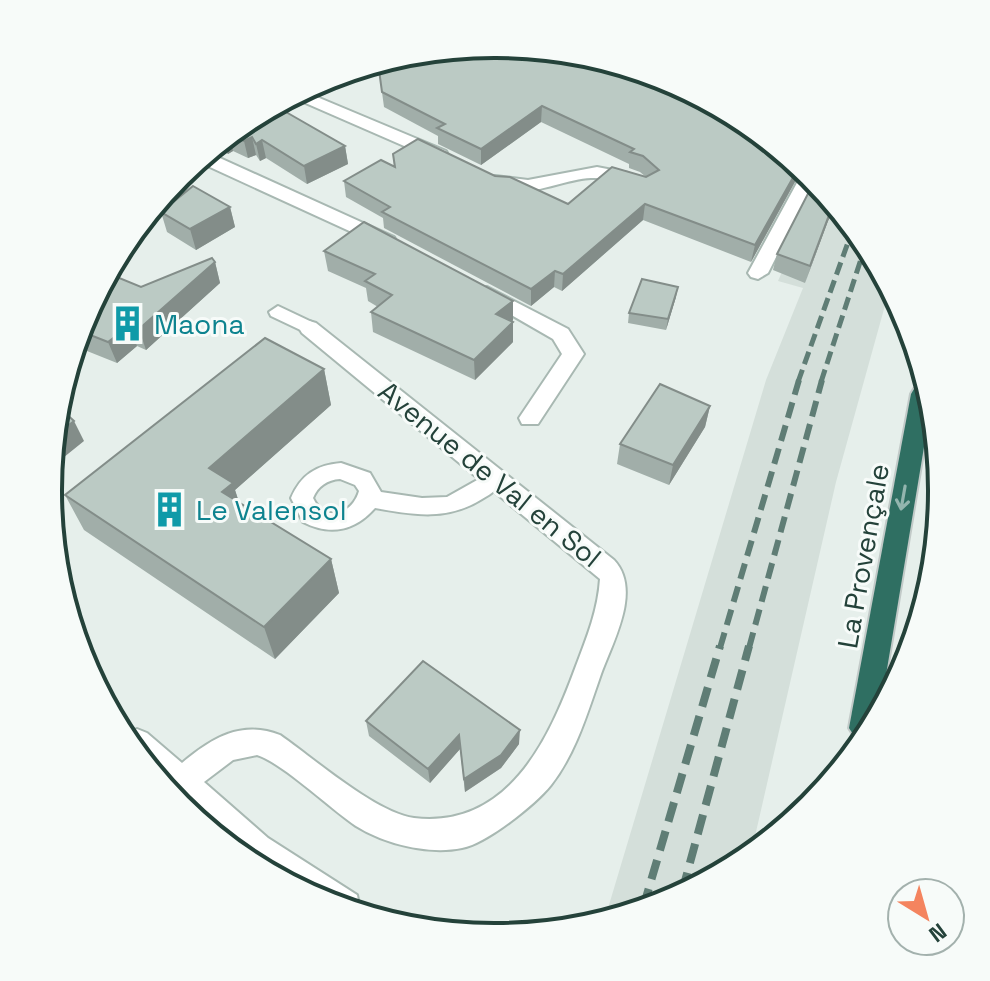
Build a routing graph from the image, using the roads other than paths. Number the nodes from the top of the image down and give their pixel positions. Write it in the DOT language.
graph roads {
  1 [pos="310,100"];
  2 [pos="214,162"];
  3 [pos="645,185"];
  4 [pos="803,187"];
  5 [pos="408,252"];
  6 [pos="758,273"];
  7 [pos="475,287"];
  8 [pos="278,312"];
  9 [pos="309,328"];
  10 [pos="919,408"];
  11 [pos="530,418"];
  12 [pos="495,478"];
  13 [pos="370,498"];
  14 [pos="865,714"];
  15 [pos="159,762"];
  16 [pos="181,782"];
  17 [pos="247,844"];
  1 -- 3 [label="street"];
  2 -- 5 [label="street"];
  4 -- 6 [label="street"];
  7 -- 11 [label="street"];
  8 -- 9 [label="lane, Avenue de Val en Sol"];
  9 -- 12 [label="street, Avenue de Val en Sol"];
  10 -- 14 [label="highway, La Provençale, one-way"];
  12 -- 13 [label="lane"];
  12 -- 16 [label="street, Avenue de Val en Sol"];
  15 -- 16 [label="street"];
  16 -- 17 [label="street"];
}
